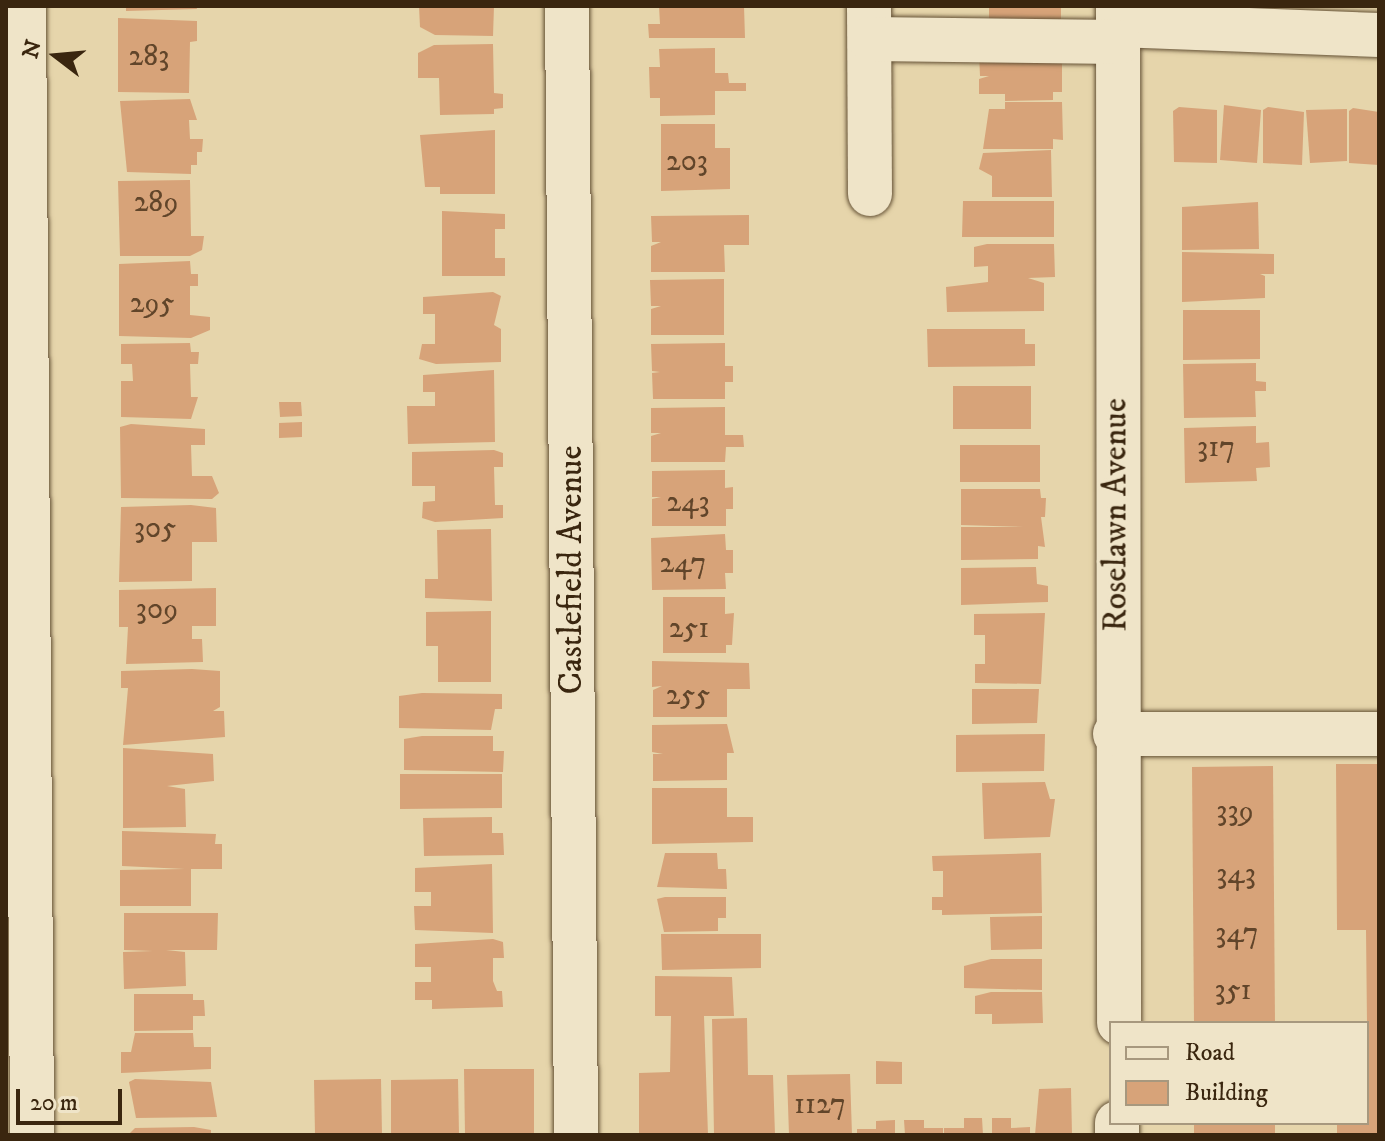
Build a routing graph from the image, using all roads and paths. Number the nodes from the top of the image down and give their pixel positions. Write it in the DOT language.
graph roads {
  1 [pos="24,6"];
  2 [pos="567,6"];
  3 [pos="870,23"];
  4 [pos="1118,24"];
  5 [pos="1379,35"];
  6 [pos="870,194"];
  7 [pos="1115,734"];
  8 [pos="1379,734"];
  9 [pos="1119,1021"];
  10 [pos="32,1135"];
  11 [pos="576,1135"];
  1 -- 10 [label="street"];
  2 -- 11 [label="street, Castlefield Avenue"];
  3 -- 4 [label="street"];
  3 -- 6 [label="street"];
  4 -- 5 [label="street"];
  4 -- 7 [label="street, Roselawn Avenue"];
  7 -- 8 [label="street"];
  7 -- 9 [label="street, Roselawn Avenue"];
}
